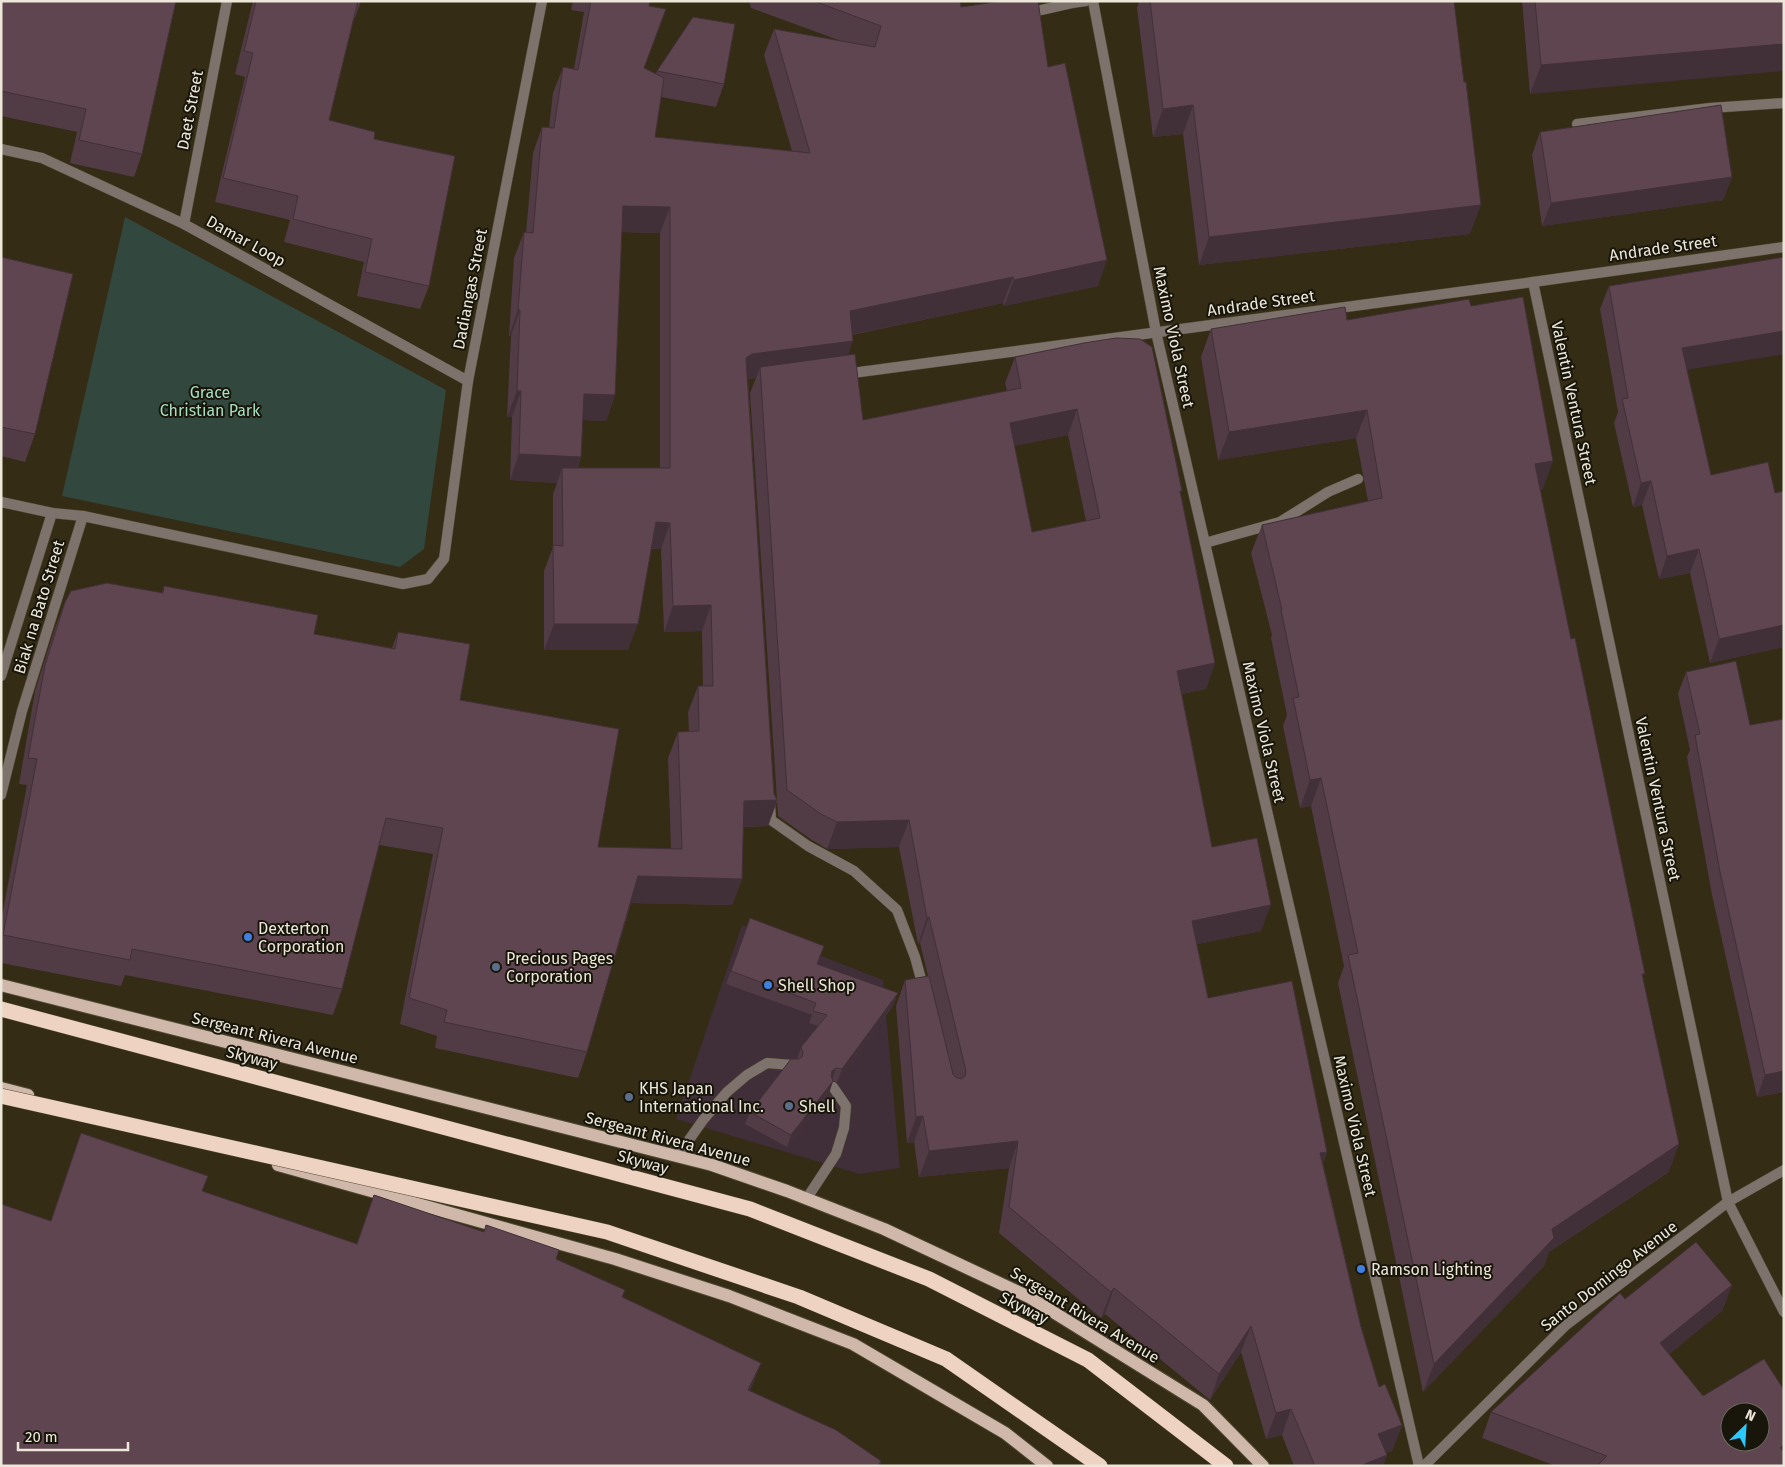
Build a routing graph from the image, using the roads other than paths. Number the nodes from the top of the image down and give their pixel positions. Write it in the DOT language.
graph roads {
  1 [pos="227,1"];
  2 [pos="542,1"];
  3 [pos="1086,1"];
  4 [pos="1093,1"];
  5 [pos="1014,16"];
  6 [pos="1784,103"];
  7 [pos="1577,124"];
  8 [pos="1,150"];
  9 [pos="184,224"];
  10 [pos="1784,246"];
  11 [pos="1533,282"];
  12 [pos="1156,332"];
  13 [pos="831,375"];
  14 [pos="468,381"];
  15 [pos="1358,479"];
  16 [pos="1,502"];
  17 [pos="52,513"];
  18 [pos="83,516"];
  19 [pos="1205,543"];
  20 [pos="1,676"];
  21 [pos="769,790"];
  22 [pos="1,795"];
  23 [pos="1,985"];
  24 [pos="926,996"];
  25 [pos="1,1009"];
  26 [pos="792,1065"];
  27 [pos="833,1087"];
  28 [pos="1,1088"];
  29 [pos="1,1096"];
  30 [pos="677,1157"];
  31 [pos="1784,1170"];
  32 [pos="807,1198"];
  33 [pos="1728,1202"];
  34 [pos="1784,1312"];
  35 [pos="1047,1466"];
  36 [pos="1100,1466"];
  37 [pos="1226,1466"];
  38 [pos="1263,1466"];
  39 [pos="1419,1466"];
  40 [pos="1424,1466"];
  1 -- 9 [label="street, Daet Street"];
  2 -- 14 [label="street, Dadiangas Street"];
  3 -- 5 [label="street"];
  4 -- 12 [label="street, Maximo Viola Street"];
  6 -- 7 [label="street"];
  8 -- 9 [label="street, Damar Loop"];
  9 -- 14 [label="street, Damar Loop"];
  10 -- 11 [label="street, Andrade Street"];
  11 -- 12 [label="street, Andrade Street"];
  11 -- 33 [label="street, Valentin Ventura Street"];
  12 -- 13 [label="street, Andrade Street"];
  12 -- 19 [label="street, Maximo Viola Street"];
  14 -- 18 [label="street, Dadiangas Street"];
  15 -- 19 [label="street"];
  16 -- 17 [label="street"];
  17 -- 18 [label="street"];
  17 -- 20 [label="street, Biak na Bato Street"];
  18 -- 22 [label="street, Biak na Bato Street"];
  19 -- 39 [label="street, Maximo Viola Street"];
  21 -- 24 [label="street"];
  23 -- 30 [label="main road, Sergeant Rivera Avenue"];
  25 -- 37 [label="highway, Skyway"];
  26 -- 30 [label="street"];
  27 -- 32 [label="street"];
  28 -- 35 [label="main road"];
  29 -- 36 [label="highway, bridge"];
  30 -- 32 [label="main road, Sergeant Rivera Avenue"];
  31 -- 33 [label="street, Santo Domingo Avenue"];
  32 -- 38 [label="main road, Sergeant Rivera Avenue"];
  33 -- 34 [label="street, Valentin Ventura Street"];
  33 -- 40 [label="street, Santo Domingo Avenue"];
}
